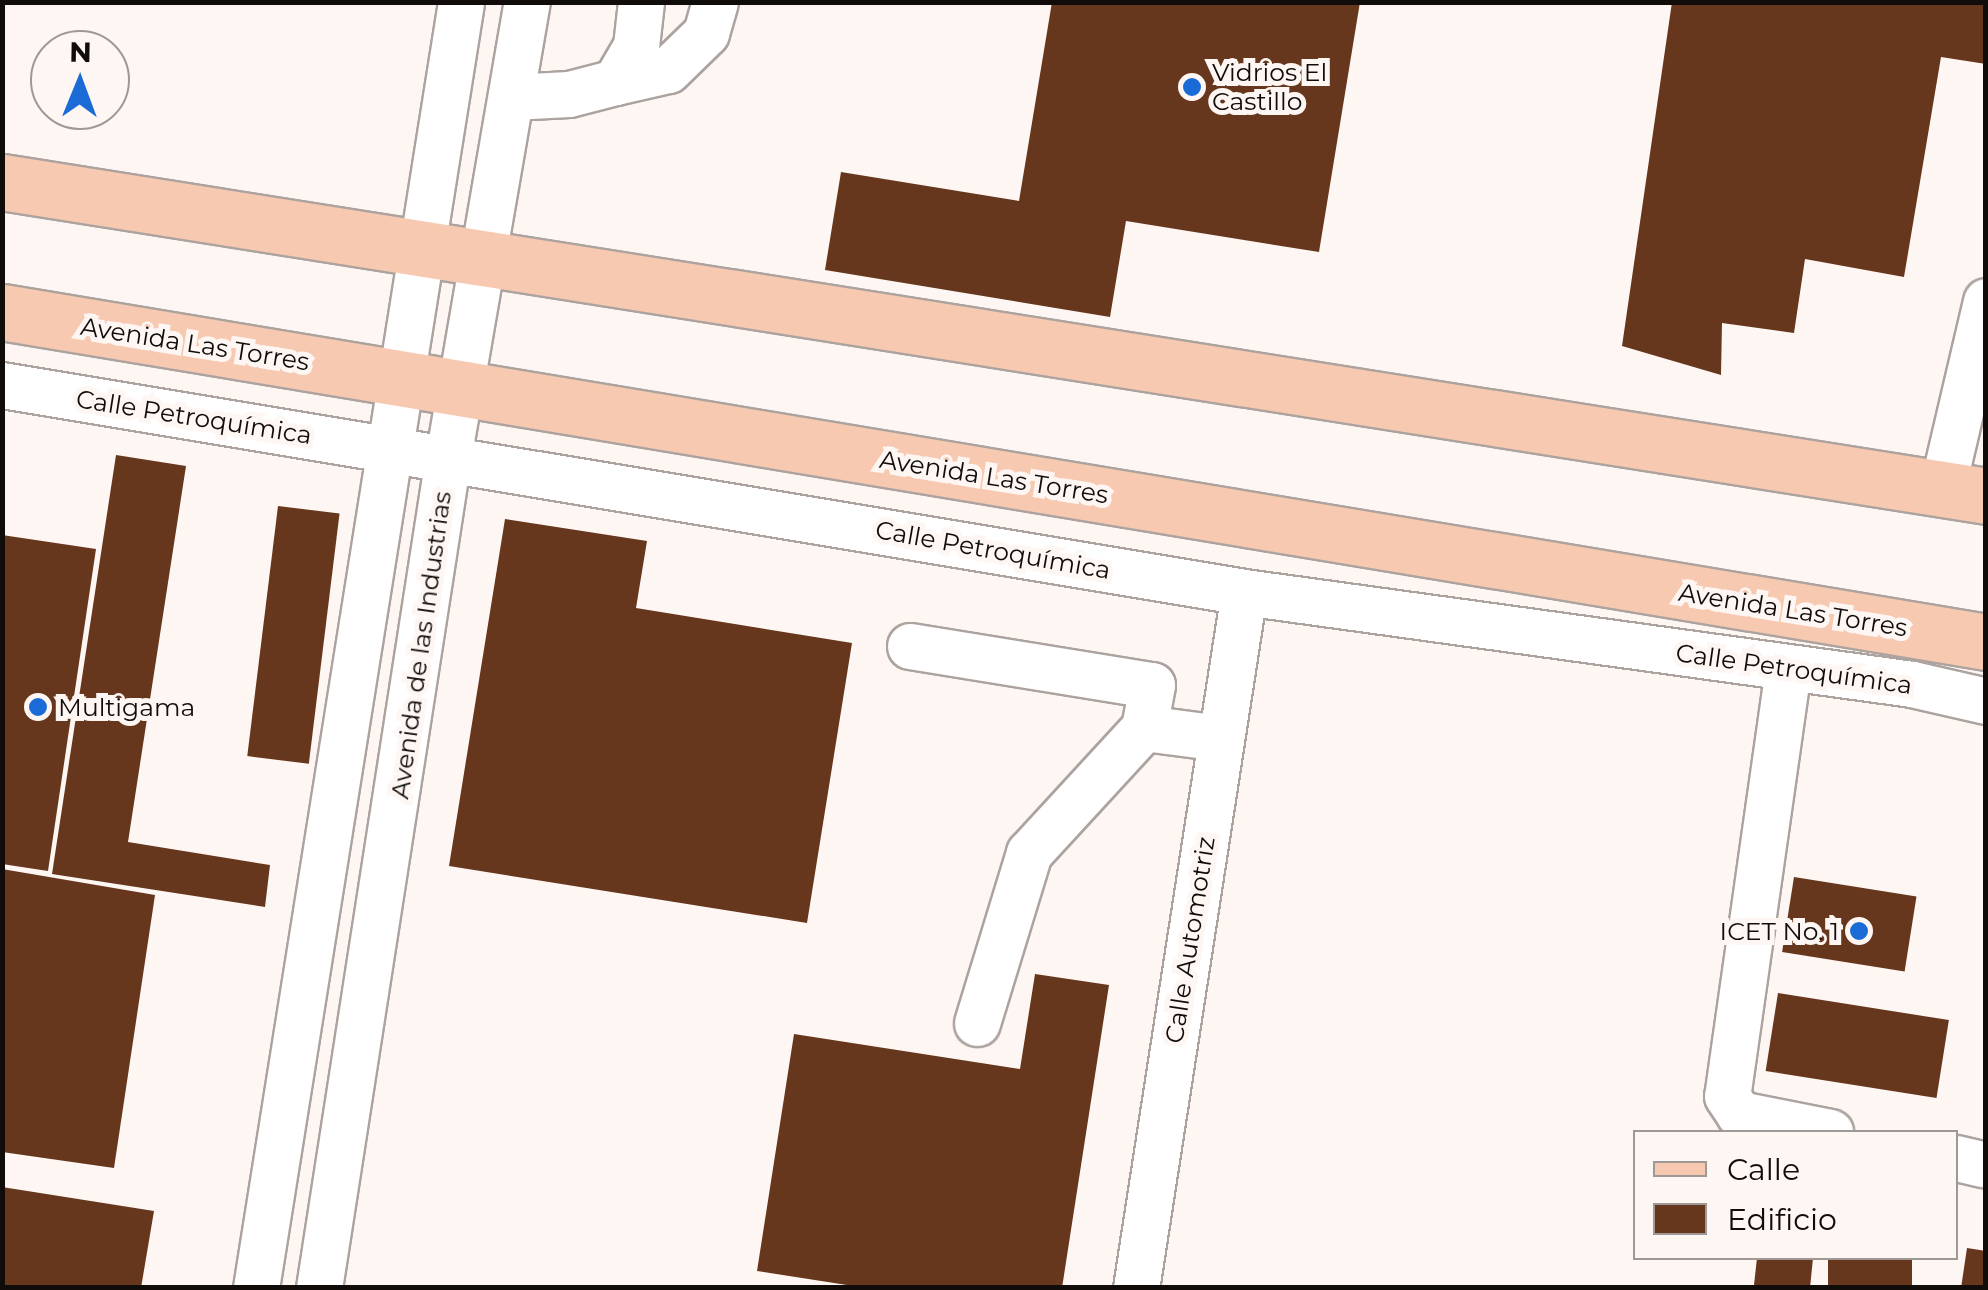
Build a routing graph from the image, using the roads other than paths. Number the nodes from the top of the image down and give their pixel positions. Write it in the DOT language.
graph roads {
  1 [pos="461,2"];
  2 [pos="528,2"];
  3 [pos="640,2"];
  4 [pos="715,2"];
  5 [pos="615,82"];
  6 [pos="511,96"];
  7 [pos="2,182"];
  8 [pos="421,247"];
  9 [pos="484,257"];
  10 [pos="1986,301"];
  11 [pos="2,312"];
  12 [pos="398,378"];
  13 [pos="2,386"];
  14 [pos="460,388"];
  15 [pos="389,450"];
  16 [pos="448,458"];
  17 [pos="1964,493"];
  18 [pos="1635,584"];
  19 [pos="1244,592"];
  20 [pos="1972,640"];
  21 [pos="1624,644"];
  22 [pos="910,646"];
  23 [pos="1788,669"];
  24 [pos="1912,684"];
  25 [pos="1986,701"];
  26 [pos="1144,728"];
  27 [pos="1220,738"];
  28 [pos="330,835"];
  29 [pos="392,845"];
  30 [pos="977,1023"];
  31 [pos="1820,1130"];
  32 [pos="256,1288"];
  33 [pos="318,1288"];
  34 [pos="1136,1288"];
  1 -- 8 [label="street"];
  2 -- 6 [label="street, Avenida de las Industrias"];
  3 -- 5 [label="street"];
  4 -- 5 [label="street"];
  5 -- 6 [label="street"];
  6 -- 9 [label="street, Avenida de las Industrias"];
  7 -- 8 [label="main road"];
  8 -- 9 [label="main road"];
  8 -- 12 [label="street"];
  9 -- 14 [label="street, Avenida de las Industrias"];
  9 -- 17 [label="main road"];
  10 -- 17 [label="street"];
  11 -- 12 [label="main road, Avenida Las Torres"];
  12 -- 14 [label="main road, Avenida Las Torres"];
  12 -- 15 [label="street"];
  13 -- 15 [label="street, Calle Petroquímica"];
  14 -- 16 [label="street, Avenida de las Industrias"];
  14 -- 18 [label="main road, Avenida Las Torres"];
  15 -- 16 [label="street, Calle Petroquímica"];
  15 -- 28 [label="street"];
  16 -- 19 [label="street, Calle Petroquímica"];
  16 -- 29 [label="street, Avenida de las Industrias"];
  18 -- 20 [label="main road, Avenida Las Torres"];
  18 -- 21 [label="street"];
  19 -- 21 [label="street, Calle Petroquímica"];
  19 -- 27 [label="street, Calle Automotriz"];
  20 -- 24 [label="street"];
  21 -- 23 [label="street, Calle Petroquímica"];
  22 -- 26 [label="street"];
  23 -- 24 [label="street, Calle Petroquímica"];
  23 -- 31 [label="street"];
  24 -- 25 [label="street, Calle Petroquímica"];
  26 -- 27 [label="street"];
  26 -- 30 [label="street"];
  27 -- 34 [label="street, Calle Automotriz"];
  28 -- 29 [label="street"];
  28 -- 32 [label="street"];
  29 -- 33 [label="street, Avenida de las Industrias"];
}
